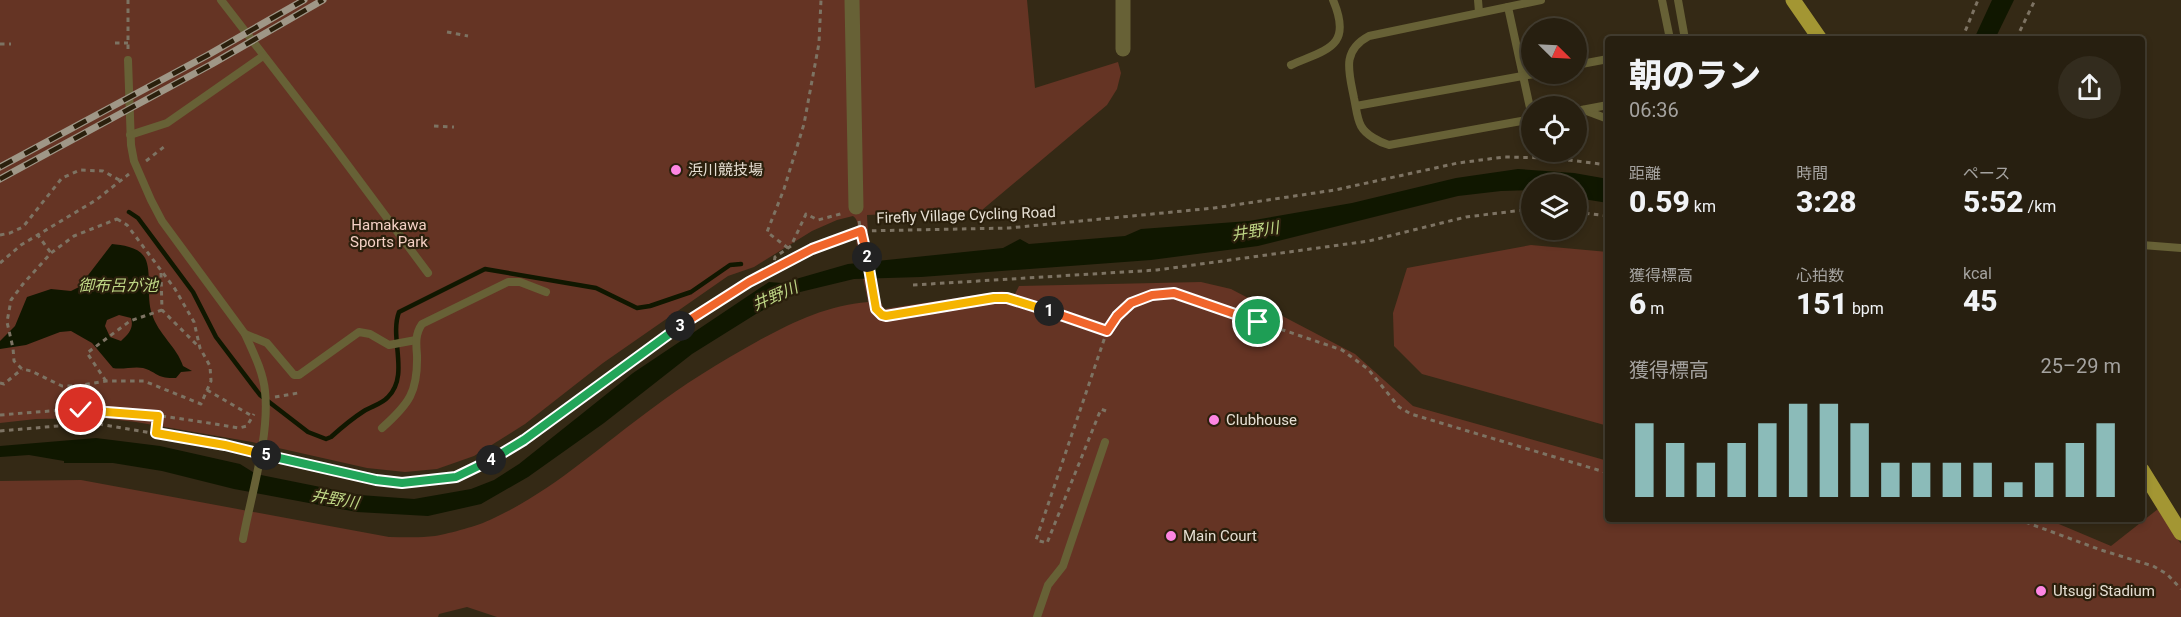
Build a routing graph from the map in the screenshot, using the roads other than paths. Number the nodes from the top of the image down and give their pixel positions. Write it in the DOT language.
graph roads {
  1 [pos="221,0"];
  2 [pos="852,0"];
  3 [pos="1123,0"];
  4 [pos="1333,0"];
  5 [pos="1478,0"];
  6 [pos="1541,0"];
  7 [pos="1662,0"];
  8 [pos="1678,0"];
  9 [pos="1793,0"];
  10 [pos="1508,7"];
  11 [pos="1479,12"];
  12 [pos="1669,36"];
  13 [pos="1684,36"];
  14 [pos="1818,36"];
  15 [pos="1123,49"];
  16 [pos="263,56"];
  17 [pos="128,60"];
  18 [pos="1605,60"];
  19 [pos="1587,63"];
  20 [pos="1291,65"];
  21 [pos="1521,67"];
  22 [pos="1521,76"];
  23 [pos="1356,106"];
  24 [pos="1605,106"];
  25 [pos="1587,109"];
  26 [pos="1587,112"];
  27 [pos="1605,118"];
  28 [pos="1521,120"];
  29 [pos="130,135"];
  30 [pos="856,207"];
  31 [pos="2145,245"];
  32 [pos="2181,248"];
  33 [pos="428,273"];
  34 [pos="546,292"];
  35 [pos="245,334"];
  36 [pos="416,340"];
  37 [pos="382,428"];
  38 [pos="1105,442"];
  39 [pos="2145,475"];
  40 [pos="2181,533"];
  41 [pos="243,539"];
  42 [pos="1037,617"];
  1 -- 16 [label="lane"];
  2 -- 30 [label="street"];
  3 -- 15 [label="street"];
  4 -- 20 [label="lane"];
  5 -- 11 [label="lane"];
  6 -- 10 [label="lane"];
  7 -- 12 [label="lane"];
  8 -- 13 [label="lane"];
  9 -- 14 [label="main road"];
  10 -- 11 [label="lane"];
  10 -- 21 [label="lane"];
  11 -- 23 [label="lane"];
  16 -- 29 [label="lane"];
  16 -- 33 [label="lane"];
  17 -- 29 [label="lane"];
  18 -- 19 [label="lane"];
  22 -- 23 [label="lane"];
  23 -- 28 [label="lane"];
  24 -- 25 [label="lane"];
  26 -- 27 [label="lane"];
  29 -- 35 [label="lane"];
  31 -- 32 [label="lane"];
  34 -- 36 [label="lane"];
  35 -- 36 [label="lane"];
  35 -- 41 [label="lane"];
  36 -- 37 [label="lane"];
  38 -- 42 [label="lane"];
  39 -- 40 [label="main road"];
}
